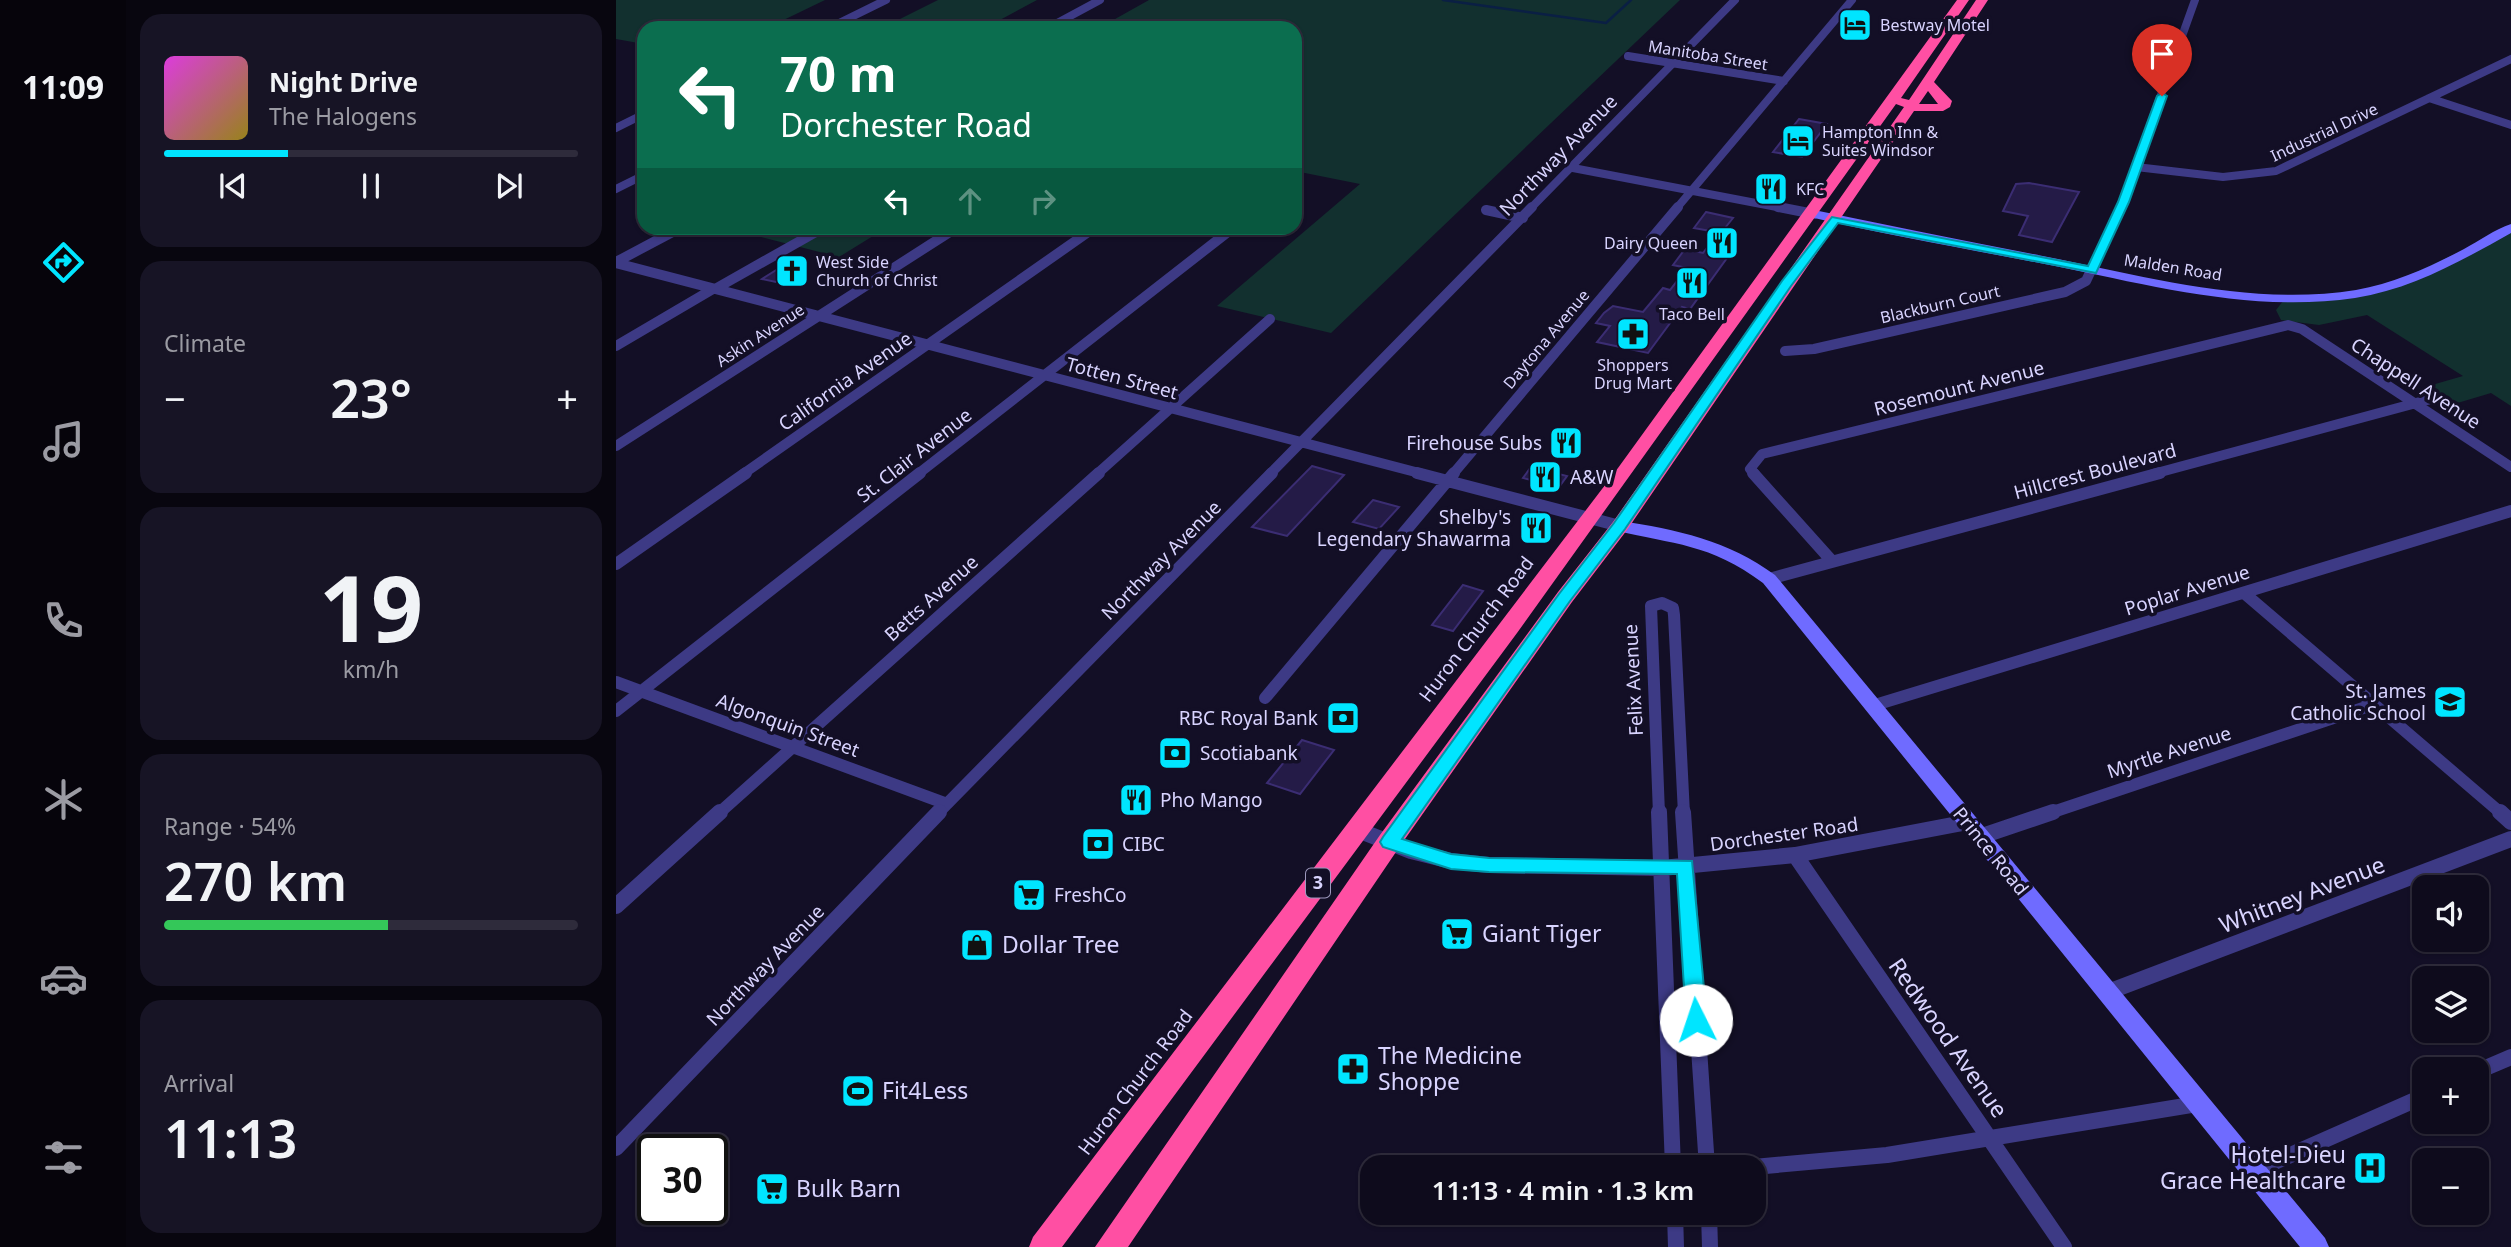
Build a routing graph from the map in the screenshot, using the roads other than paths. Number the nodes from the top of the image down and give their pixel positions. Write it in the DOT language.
graph roads {
  1 [pos="886,0"];
  2 [pos="1100,0"];
  3 [pos="1735,0"];
  4 [pos="1852,0"];
  5 [pos="1963,0"];
  6 [pos="1982,0"];
  7 [pos="2195,0"];
  8 [pos="844,21"];
  9 [pos="1061,21"];
  10 [pos="1628,56"];
  11 [pos="2511,59"];
  12 [pos="1675,64"];
  13 [pos="1784,81"];
  14 [pos="1927,82"];
  15 [pos="2429,98"];
  16 [pos="1894,99"];
  17 [pos="1911,106"];
  18 [pos="637,118"];
  19 [pos="2511,125"];
  20 [pos="616,128"];
  21 [pos="2136,167"];
  22 [pos="1573,168"];
  23 [pos="637,178"];
  24 [pos="616,189"];
  25 [pos="1692,191"];
  26 [pos="1486,210"];
  27 [pos="1814,215"];
  28 [pos="1524,218"];
  29 [pos="1836,219"];
  30 [pos="2511,228"];
  31 [pos="667,235"];
  32 [pos="810,235"];
  33 [pos="945,235"];
  34 [pos="1084,235"];
  35 [pos="1224,235"];
  36 [pos="616,263"];
  37 [pos="2092,270"];
  38 [pos="714,289"];
  39 [pos="818,316"];
  40 [pos="1270,319"];
  41 [pos="2302,329"];
  42 [pos="927,345"];
  43 [pos="616,346"];
  44 [pos="1786,351"];
  45 [pos="1044,376"];
  46 [pos="2431,399"];
  47 [pos="2415,403"];
  48 [pos="1170,409"];
  49 [pos="1302,444"];
  50 [pos="616,446"];
  51 [pos="2511,467"];
  52 [pos="1447,481"];
  53 [pos="2511,511"];
  54 [pos="1592,519"];
  55 [pos="1620,526"];
  56 [pos="1831,560"];
  57 [pos="616,564"];
  58 [pos="1769,579"];
  59 [pos="2244,593"];
  60 [pos="616,682"];
  61 [pos="641,691"];
  62 [pos="1265,698"];
  63 [pos="1875,705"];
  64 [pos="2372,705"];
  65 [pos="616,711"];
  66 [pos="793,748"];
  67 [pos="947,804"];
  68 [pos="2511,822"];
  69 [pos="1973,829"];
  70 [pos="1358,830"];
  71 [pos="2511,839"];
  72 [pos="1389,842"];
  73 [pos="1795,855"];
  74 [pos="1685,866"];
  75 [pos="1662,868"];
  76 [pos="616,906"];
  77 [pos="2108,992"];
  78 [pos="2511,1057"];
  79 [pos="2489,1066"];
  80 [pos="2412,1101"];
  81 [pos="2197,1104"];
  82 [pos="1988,1137"];
  83 [pos="616,1148"];
  84 [pos="1673,1155"];
  85 [pos="1706,1155"];
  86 [pos="1766,1166"];
  87 [pos="2254,1171"];
  88 [pos="1675,1225"];
  89 [pos="1709,1225"];
  90 [pos="1044,1247"];
  91 [pos="1110,1247"];
  92 [pos="1676,1247"];
  93 [pos="1710,1247"];
  94 [pos="2064,1247"];
  95 [pos="2316,1247"];
  1 -- 8 [label="street"];
  2 -- 9 [label="street"];
  3 -- 12 [label="street, Northway Avenue"];
  4 -- 13 [label="street, Daytona Avenue"];
  5 -- 16 [label="highway, Huron Church Road / 3"];
  6 -- 14 [label="highway, 3"];
  7 -- 21 [label="street"];
  10 -- 12 [label="street, Manitoba Street"];
  11 -- 15 [label="street, Industrial Drive"];
  12 -- 13 [label="street, Manitoba Street"];
  12 -- 22 [label="street, Northway Avenue"];
  13 -- 25 [label="street, Daytona Avenue"];
  14 -- 17 [label="highway, 3"];
  14 -- 17 [label="highway"];
  15 -- 19 [label="street"];
  15 -- 21 [label="street, Industrial Drive"];
  16 -- 17 [label="highway"];
  16 -- 27 [label="highway, Huron Church Road / 3"];
  17 -- 29 [label="highway, 3"];
  18 -- 20 [label="street"];
  21 -- 37 [label="street"];
  22 -- 25 [label="street, Malden Road"];
  22 -- 28 [label="street, Northway Avenue"];
  23 -- 24 [label="street"];
  25 -- 27 [label="street, Malden Road"];
  25 -- 52 [label="street, Daytona Avenue"];
  26 -- 28 [label="street"];
  27 -- 29 [label="main road, Malden Road"];
  27 -- 54 [label="highway, Huron Church Road / 3"];
  28 -- 49 [label="street, Northway Avenue"];
  29 -- 37 [label="main road, Malden Road"];
  29 -- 55 [label="highway, 3"];
  30 -- 37 [label="main road, Malden Road"];
  31 -- 36 [label="street"];
  32 -- 38 [label="street"];
  33 -- 39 [label="street, Askin Avenue"];
  34 -- 42 [label="street, California Avenue"];
  35 -- 45 [label="street, St. Clair Avenue"];
  36 -- 38 [label="street, Totten Street"];
  37 -- 44 [label="street, Blackburn Court"];
  38 -- 39 [label="street, Totten Street"];
  38 -- 43 [label="street"];
  39 -- 42 [label="street, Totten Street"];
  39 -- 50 [label="street, Askin Avenue"];
  40 -- 48 [label="street, Betts Avenue"];
  41 -- 47 [label="street, Chappell Avenue"];
  41 -- 56 [label="street, Rosemount Avenue"];
  42 -- 45 [label="street, Totten Street"];
  42 -- 57 [label="street, California Avenue"];
  45 -- 48 [label="street, Totten Street"];
  45 -- 61 [label="street, St. Clair Avenue"];
  46 -- 47 [label="street, Hillcrest Boulevard"];
  47 -- 51 [label="street, Chappell Avenue"];
  47 -- 56 [label="street, Hillcrest Boulevard"];
  48 -- 49 [label="street, Totten Street"];
  48 -- 66 [label="street, Betts Avenue"];
  49 -- 52 [label="street, Totten Street"];
  49 -- 67 [label="street, Northway Avenue"];
  52 -- 54 [label="street, Totten Street"];
  52 -- 62 [label="street, Daytona Avenue"];
  53 -- 59 [label="street, Poplar Avenue"];
  54 -- 55 [label="street, Totten Street"];
  54 -- 70 [label="highway, Huron Church Road / 3"];
  55 -- 58 [label="main road, Prince Road"];
  55 -- 72 [label="highway, 3"];
  56 -- 58 [label="street, Hillcrest Boulevard"];
  58 -- 63 [label="main road, Prince Road"];
  59 -- 63 [label="street, Poplar Avenue"];
  59 -- 64 [label="street"];
  60 -- 61 [label="street, Algonquin Street"];
  61 -- 65 [label="street, St. Clair Avenue"];
  61 -- 66 [label="street, Algonquin Street"];
  63 -- 69 [label="main road, Prince Road"];
  64 -- 68 [label="street"];
  64 -- 69 [label="street, Myrtle Avenue"];
  66 -- 67 [label="street, Algonquin Street"];
  66 -- 76 [label="street, Betts Avenue"];
  67 -- 83 [label="street, Northway Avenue"];
  69 -- 73 [label="street, Dorchester Road"];
  69 -- 77 [label="main road, Prince Road"];
  70 -- 72 [label="street, Dorchester Road"];
  70 -- 90 [label="highway, Huron Church Road / 3"];
  71 -- 77 [label="street, Whitney Avenue"];
  72 -- 75 [label="street, Dorchester Road"];
  72 -- 91 [label="highway, 3"];
  73 -- 74 [label="street, Dorchester Road"];
  73 -- 82 [label="street, Redwood Avenue"];
  74 -- 75 [label="street, Dorchester Road"];
  74 -- 75 [label="street, Felix Avenue"];
  74 -- 85 [label="street, Felix Avenue"];
  75 -- 84 [label="street, Felix Avenue"];
  77 -- 81 [label="main road, Prince Road"];
  78 -- 79 [label="street"];
  80 -- 87 [label="street"];
  81 -- 82 [label="street"];
  81 -- 87 [label="main road, Prince Road"];
  82 -- 86 [label="street"];
  82 -- 94 [label="street, Redwood Avenue"];
  87 -- 95 [label="main road, Prince Road"];
  88 -- 92 [label="street"];
  89 -- 93 [label="street"];
}
